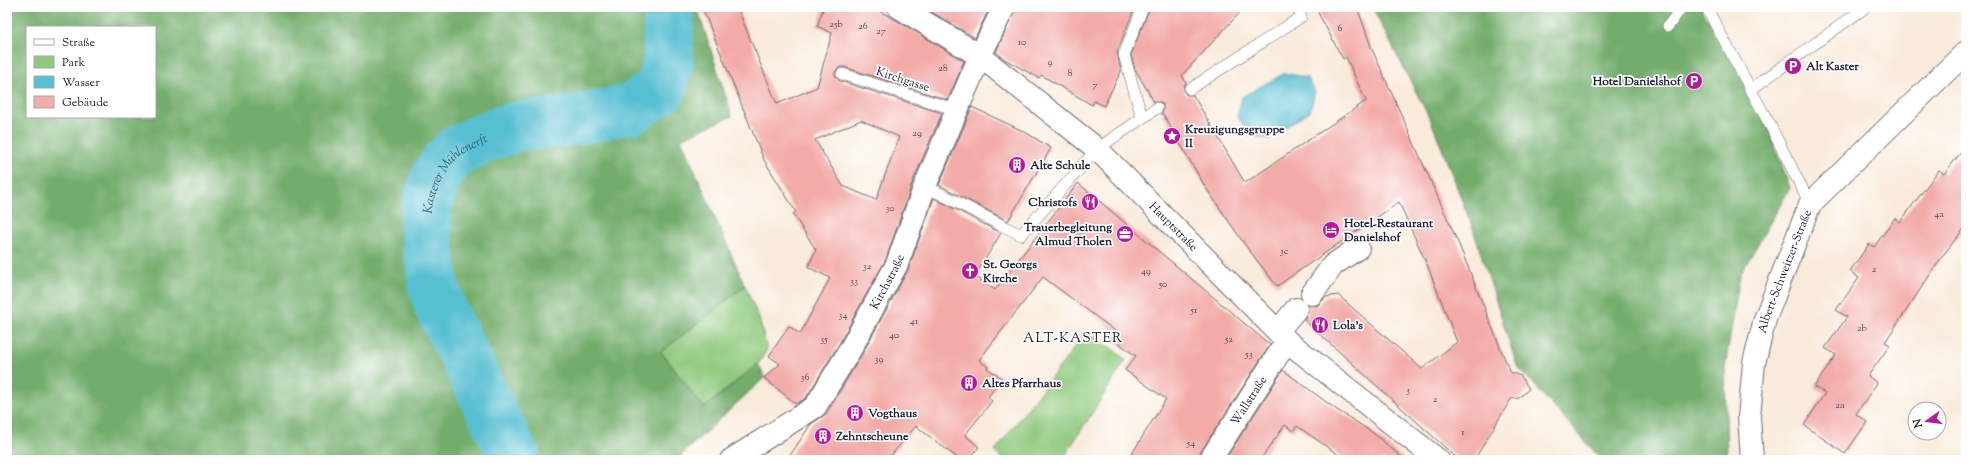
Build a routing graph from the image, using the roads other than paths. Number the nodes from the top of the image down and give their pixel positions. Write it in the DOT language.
graph roads {
  1 [pos="898,7"];
  2 [pos="1004,7"];
  3 [pos="1143,7"];
  4 [pos="1682,7"];
  5 [pos="1706,7"];
  6 [pos="1866,7"];
  7 [pos="1300,17"];
  8 [pos="1668,26"];
  9 [pos="1966,52"];
  10 [pos="980,56"];
  11 [pos="842,74"];
  12 [pos="1190,89"];
  13 [pos="1750,90"];
  14 [pos="1157,108"];
  15 [pos="957,110"];
  16 [pos="1142,118"];
  17 [pos="1096,149"];
  18 [pos="926,186"];
  19 [pos="1810,204"];
  20 [pos="1358,248"];
  21 [pos="1312,294"];
  22 [pos="1296,310"];
  23 [pos="1283,336"];
  24 [pos="731,460"];
  25 [pos="1210,460"];
  26 [pos="1438,460"];
  27 [pos="1752,460"];
  1 -- 10 [label="street, Hauptstraße"];
  2 -- 10 [label="street, Kirchstraße"];
  3 -- 16 [label="lane"];
  4 -- 8 [label="lane"];
  5 -- 13 [label="lane"];
  6 -- 13 [label="lane"];
  7 -- 12 [label="lane"];
  9 -- 19 [label="street, Albert-Schweitzer-Straße"];
  10 -- 15 [label="street, Kirchstraße"];
  10 -- 17 [label="street, Hauptstraße"];
  11 -- 15 [label="lane, Kirchgasse"];
  13 -- 19 [label="lane"];
  14 -- 16 [label="lane"];
  15 -- 18 [label="street, Kirchstraße"];
  16 -- 17 [label="lane"];
  17 -- 18 [label="lane"];
  17 -- 23 [label="street, Hauptstraße"];
  18 -- 24 [label="street, Kirchstraße"];
  19 -- 27 [label="street, Albert-Schweitzer-Straße"];
  20 -- 21 [label="street"];
  22 -- 23 [label="street, Wallstraße"];
  23 -- 25 [label="street, Wallstraße"];
  23 -- 26 [label="street, Hauptstraße"];
}
